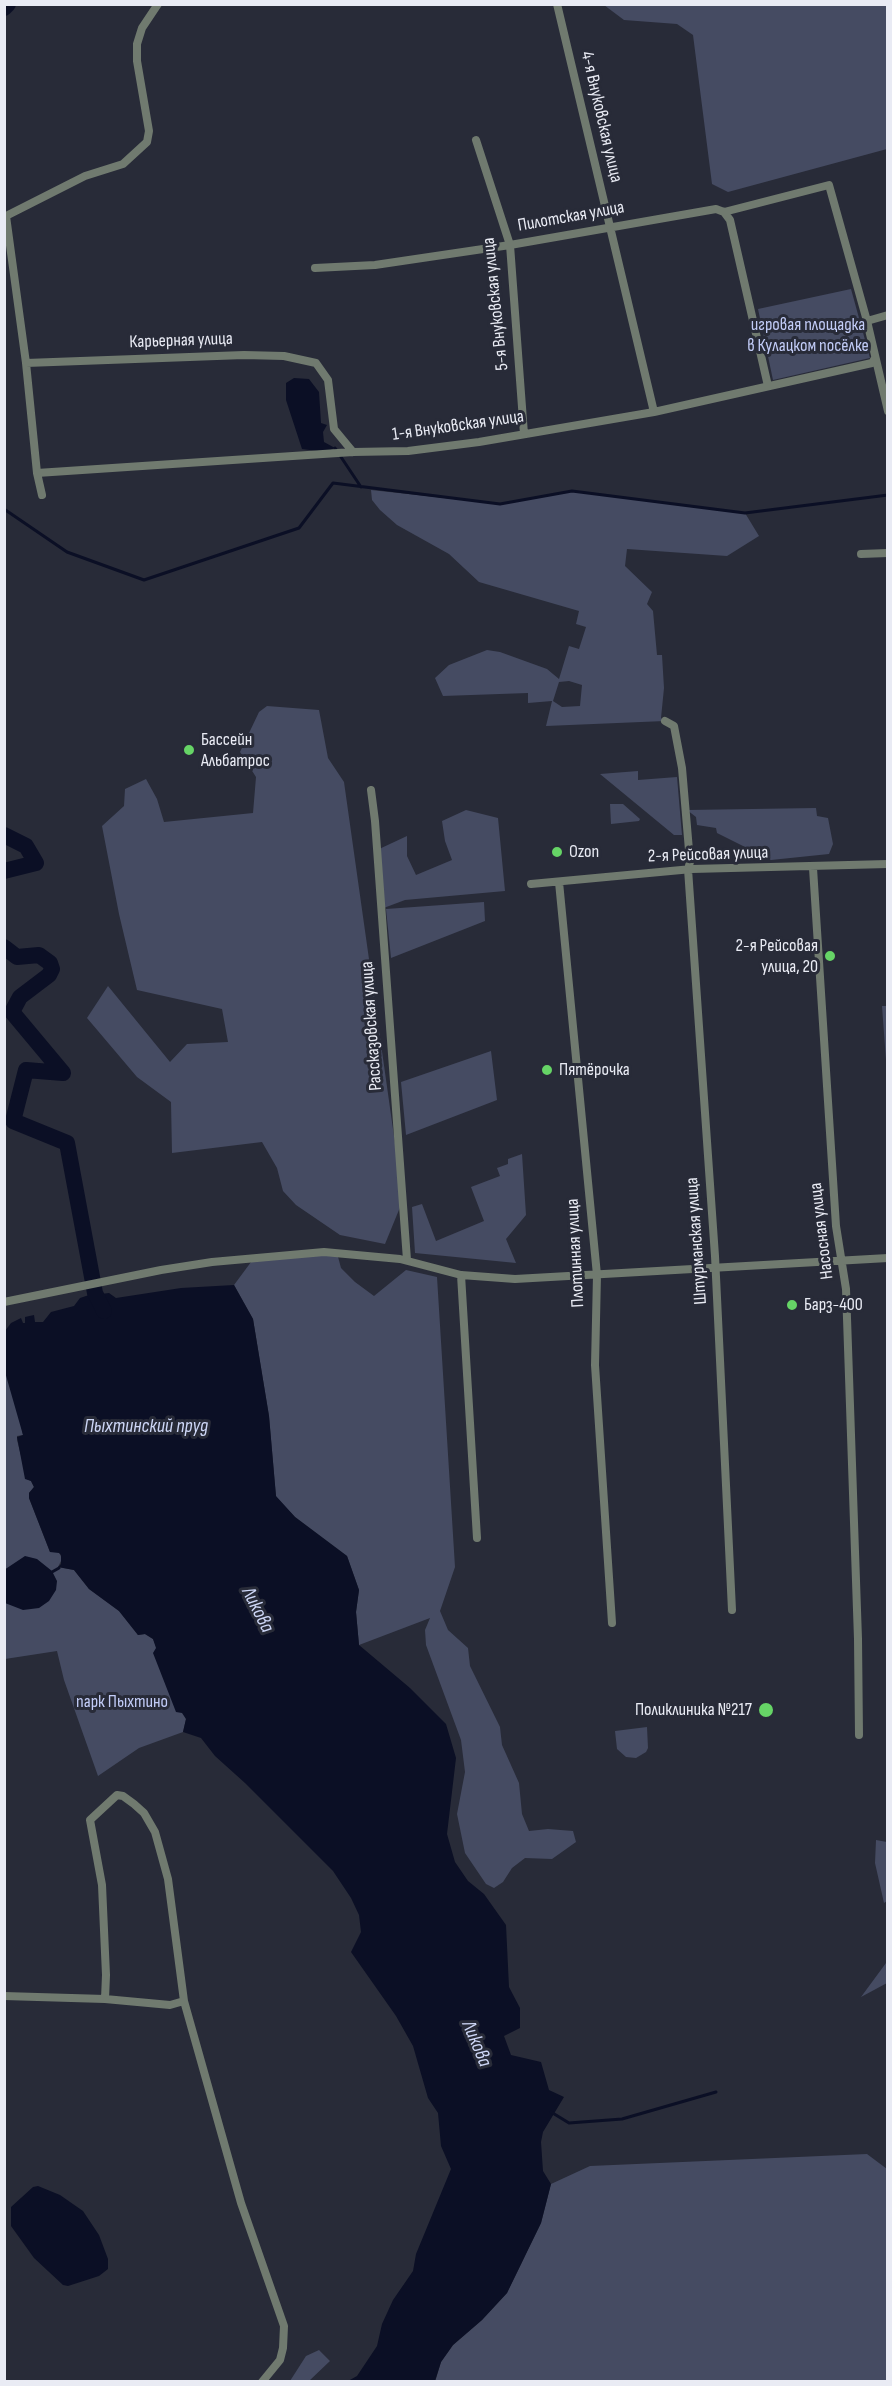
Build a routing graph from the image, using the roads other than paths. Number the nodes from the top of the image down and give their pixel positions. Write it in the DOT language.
graph roads {
  1 [pos="158,4"];
  2 [pos="557,4"];
  3 [pos="476,140"];
  4 [pos="724,212"];
  5 [pos="610,227"];
  6 [pos="510,245"];
  7 [pos="315,268"];
  8 [pos="888,315"];
  9 [pos="867,321"];
  10 [pos="875,358"];
  11 [pos="26,363"];
  12 [pos="768,386"];
  13 [pos="888,411"];
  14 [pos="654,412"];
  15 [pos="524,434"];
  16 [pos="353,452"];
  17 [pos="37,473"];
  18 [pos="42,495"];
  19 [pos="888,553"];
  20 [pos="861,554"];
  21 [pos="665,721"];
  22 [pos="371,790"];
  23 [pos="888,864"];
  24 [pos="813,868"];
  25 [pos="688,870"];
  26 [pos="559,882"];
  27 [pos="531,884"];
  28 [pos="888,1258"];
  29 [pos="407,1260"];
  30 [pos="842,1261"];
  31 [pos="715,1268"];
  32 [pos="461,1275"];
  33 [pos="597,1275"];
  34 [pos="4,1302"];
  35 [pos="477,1538"];
  36 [pos="732,1610"];
  37 [pos="612,1623"];
  38 [pos="859,1735"];
  39 [pos="4,1996"];
  40 [pos="105,1999"];
  41 [pos="184,2001"];
  42 [pos="262,2382"];
  1 -- 11 [label="street"];
  2 -- 5 [label="street, 4-я Внуковская улица"];
  3 -- 6 [label="street, 5-я Внуковская улица"];
  4 -- 5 [label="street, Пилотская улица"];
  4 -- 9 [label="street, Пилотская улица"];
  4 -- 12 [label="street"];
  5 -- 6 [label="street, Пилотская улица"];
  5 -- 14 [label="street, 4-я Внуковская улица"];
  6 -- 7 [label="street, Пилотская улица"];
  6 -- 15 [label="street, 5-я Внуковская улица"];
  8 -- 9 [label="street"];
  9 -- 10 [label="street"];
  10 -- 12 [label="street, 1-я Внуковская улица"];
  10 -- 13 [label="street"];
  11 -- 16 [label="street, Карьерная улица"];
  11 -- 17 [label="street"];
  12 -- 14 [label="street, 1-я Внуковская улица"];
  14 -- 15 [label="street, 1-я Внуковская улица"];
  15 -- 16 [label="street, 1-я Внуковская улица"];
  16 -- 17 [label="street, 1-я Внуковская улица"];
  17 -- 18 [label="street"];
  19 -- 20 [label="street"];
  21 -- 25 [label="street, Штурманская улица"];
  22 -- 29 [label="street, Рассказовская улица"];
  23 -- 24 [label="street, 2-я Рейсовая улица"];
  24 -- 25 [label="street, 2-я Рейсовая улица"];
  24 -- 30 [label="street, Насосная улица"];
  25 -- 26 [label="street, 2-я Рейсовая улица"];
  25 -- 31 [label="street, Штурманская улица"];
  26 -- 27 [label="street, 2-я Рейсовая улица"];
  26 -- 33 [label="street, Плотинная улица"];
  28 -- 30 [label="street"];
  29 -- 32 [label="street"];
  29 -- 34 [label="street"];
  30 -- 31 [label="street"];
  30 -- 38 [label="street, Насосная улица"];
  31 -- 33 [label="street"];
  31 -- 36 [label="street, Штурманская улица"];
  32 -- 33 [label="street"];
  32 -- 35 [label="street"];
  33 -- 37 [label="street, Плотинная улица"];
  39 -- 40 [label="street"];
  40 -- 41 [label="street"];
  40 -- 41 [label="street"];
  41 -- 42 [label="street"];
}
